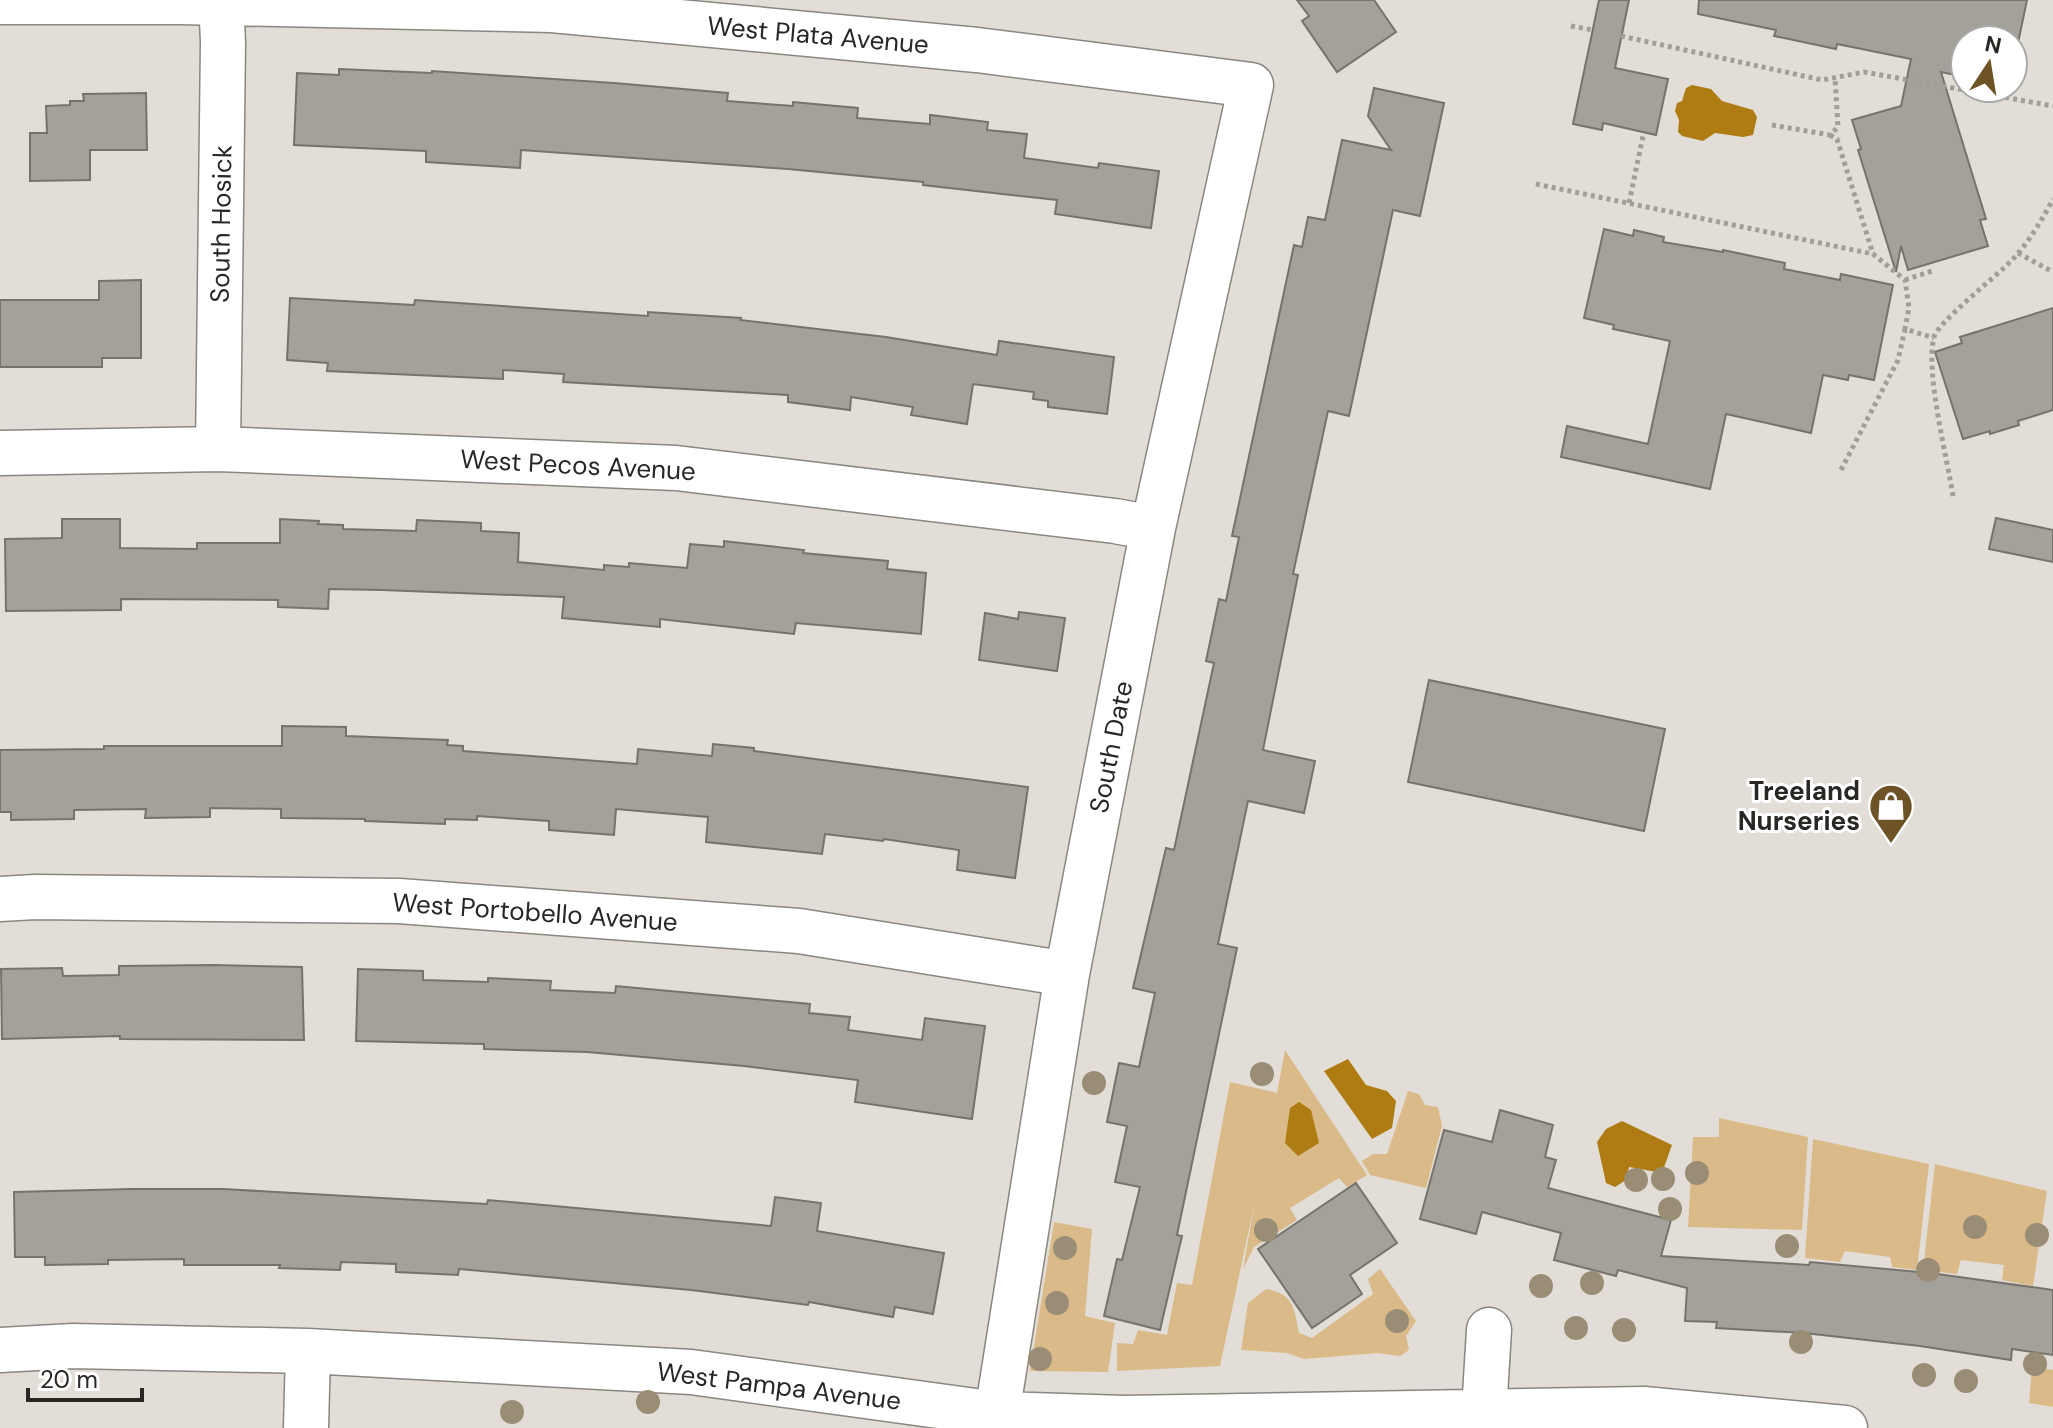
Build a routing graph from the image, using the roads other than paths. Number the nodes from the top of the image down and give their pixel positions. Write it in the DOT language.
graph roads {
  1 [pos="0,2"];
  2 [pos="220,2"];
  3 [pos="1251,85"];
  4 [pos="218,449"];
  5 [pos="0,453"];
  6 [pos="1153,528"];
  7 [pos="0,899"];
  8 [pos="1067,974"];
  9 [pos="1489,1330"];
  10 [pos="0,1350"];
  11 [pos="308,1351"];
  12 [pos="1484,1412"];
  13 [pos="997,1414"];
  14 [pos="306,1428"];
  15 [pos="1845,1428"];
  1 -- 2 [label="street, West Plata Avenue"];
  2 -- 3 [label="street, West Plata Avenue"];
  2 -- 4 [label="street, South Hosick"];
  3 -- 6 [label="street, South Date"];
  4 -- 5 [label="street, West Pecos Avenue"];
  4 -- 6 [label="street, West Pecos Avenue"];
  6 -- 8 [label="street, South Date"];
  7 -- 8 [label="street, West Portobello Avenue"];
  8 -- 13 [label="street, South Date"];
  9 -- 12 [label="street"];
  10 -- 11 [label="street, West Pampa Avenue"];
  11 -- 13 [label="street, West Pampa Avenue"];
  11 -- 14 [label="street"];
  12 -- 13 [label="street, West Pampa Avenue"];
  12 -- 15 [label="street, West Pampa Avenue"];
}
